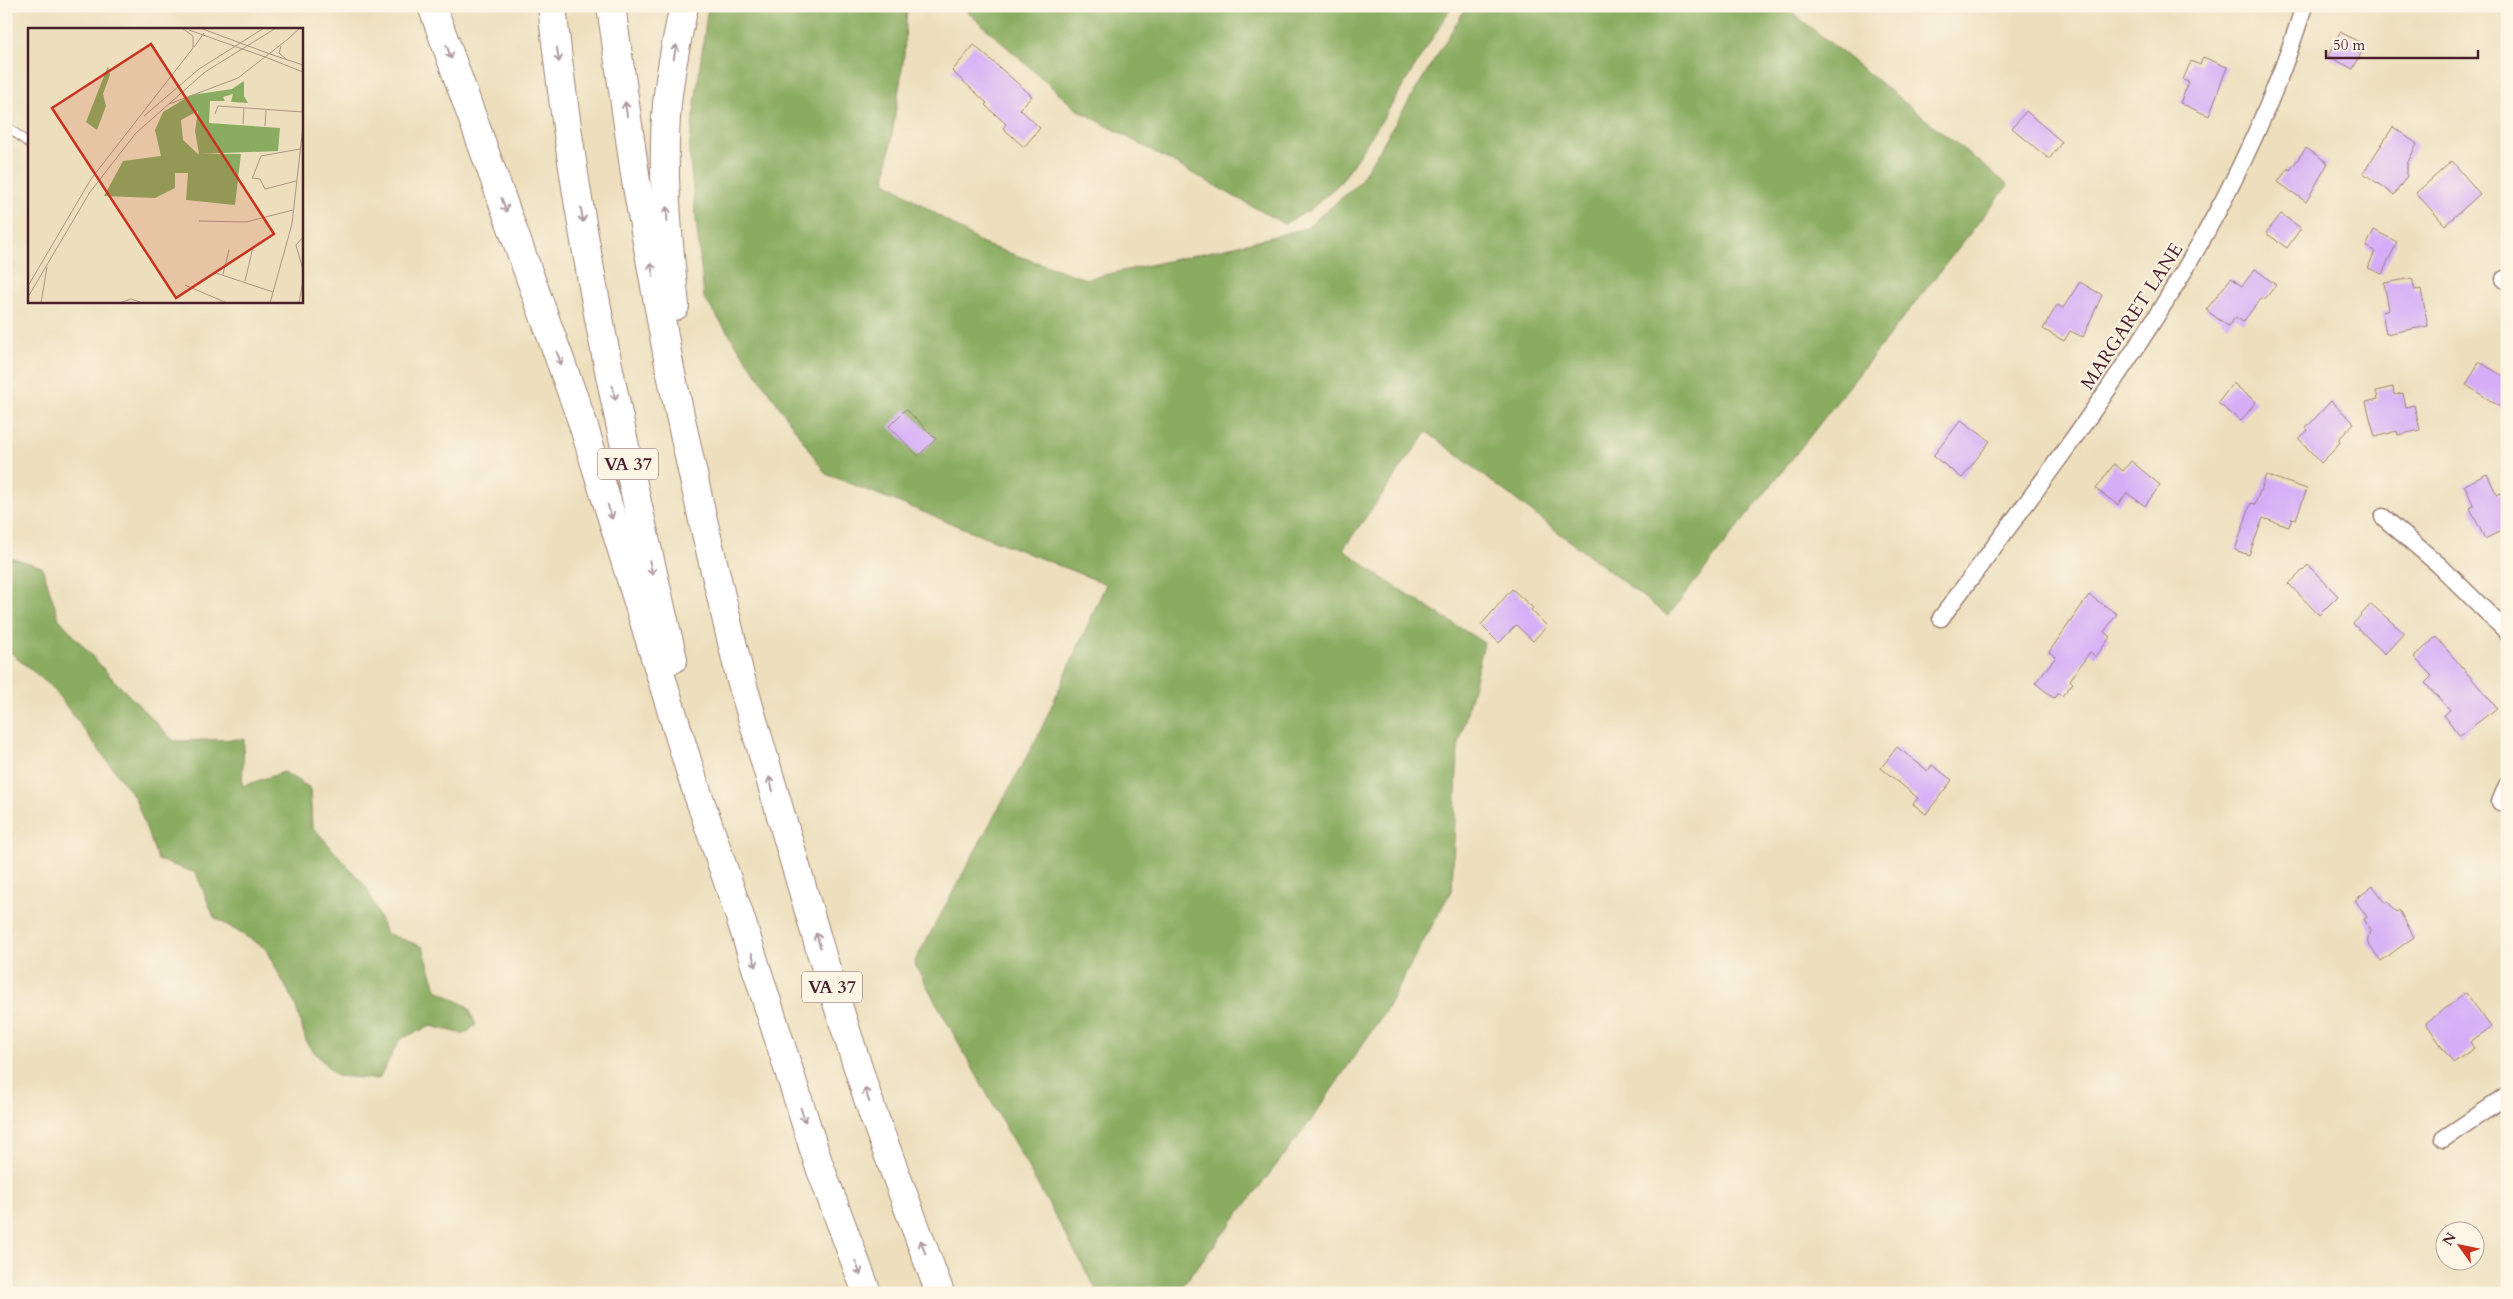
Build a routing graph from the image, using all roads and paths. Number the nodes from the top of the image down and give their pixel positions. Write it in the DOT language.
graph roads {
  1 [pos="432,6"];
  2 [pos="552,6"];
  3 [pos="611,6"];
  4 [pos="684,6"];
  5 [pos="2304,6"];
  6 [pos="6,125"];
  7 [pos="28,143"];
  8 [pos="2383,517"];
  9 [pos="1941,618"];
  10 [pos="2507,632"];
  11 [pos="740,676"];
  12 [pos="2507,786"];
  13 [pos="2500,802"];
  14 [pos="739,914"];
  15 [pos="2507,1096"];
  16 [pos="2443,1139"];
  17 [pos="867,1293"];
  18 [pos="940,1293"];
  1 -- 14 [label="highway, one-way"];
  2 -- 14 [label="highway, VA 37, one-way"];
  11 -- 3 [label="highway, VA 37, one-way"];
  11 -- 4 [label="highway, one-way"];
  5 -- 9 [label="street, MARGARET LANE"];
  6 -- 7 [label="lane"];
  8 -- 10 [label="street"];
  18 -- 11 [label="highway, VA 37, one-way"];
  12 -- 13 [label="street"];
  14 -- 17 [label="highway, VA 37, one-way"];
  15 -- 16 [label="street"];
}
